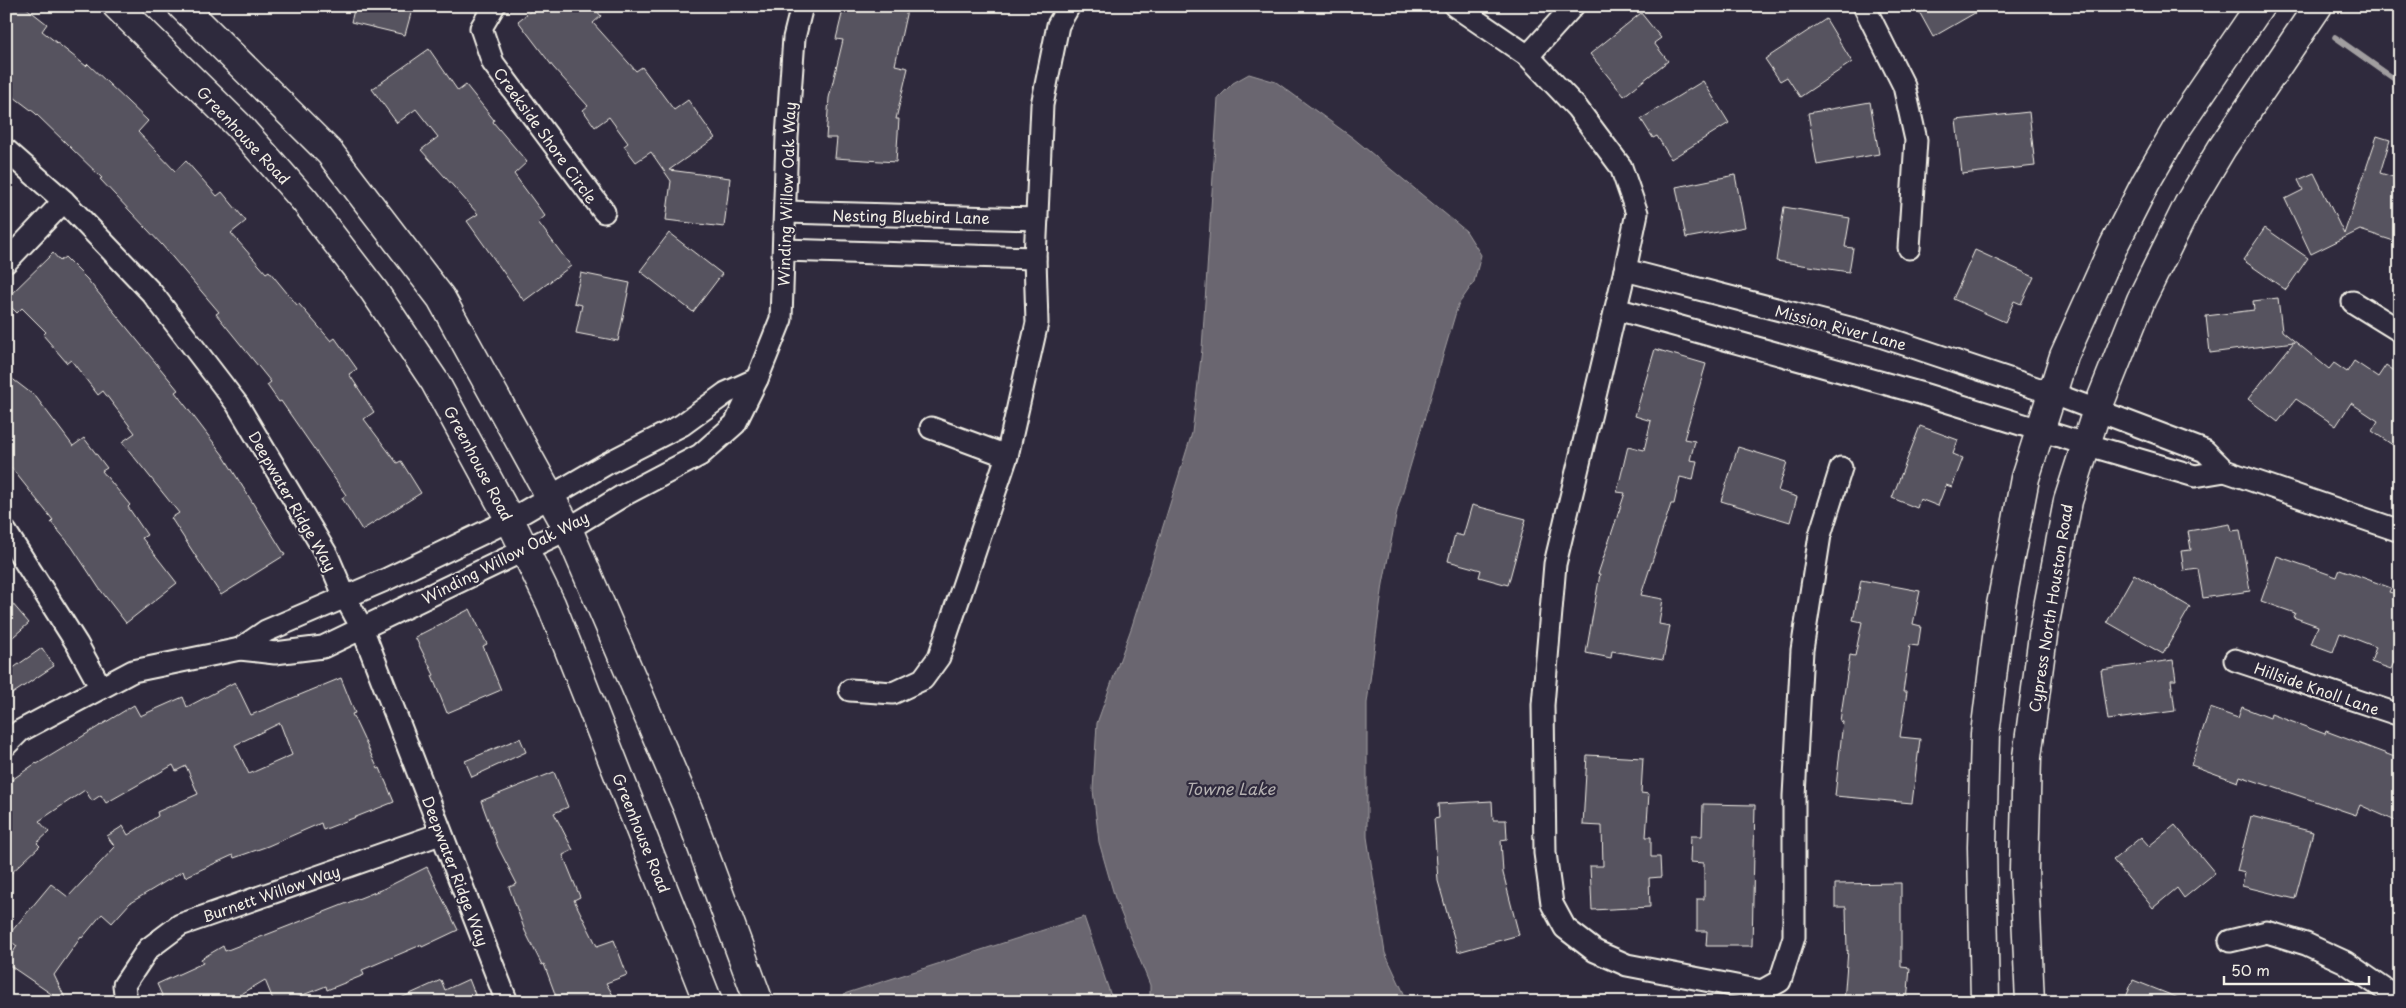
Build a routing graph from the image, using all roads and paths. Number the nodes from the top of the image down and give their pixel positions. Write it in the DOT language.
graph roads {
  1 [pos="117,6"];
  2 [pos="182,6"];
  3 [pos="494,6"];
  4 [pos="802,6"];
  5 [pos="1069,6"];
  6 [pos="1455,6"];
  7 [pos="1574,6"];
  8 [pos="1864,6"];
  9 [pos="2260,6"];
  10 [pos="2318,6"];
  11 [pos="1528,56"];
  12 [pos="6,150"];
  13 [pos="64,201"];
  14 [pos="604,212"];
  15 [pos="786,212"];
  16 [pos="1037,218"];
  17 [pos="1909,248"];
  18 [pos="784,250"];
  19 [pos="1035,258"];
  20 [pos="6,262"];
  21 [pos="1625,270"];
  22 [pos="2353,302"];
  23 [pos="1616,309"];
  24 [pos="2400,331"];
  25 [pos="757,379"];
  26 [pos="2054,394"];
  27 [pos="2097,410"];
  28 [pos="931,428"];
  29 [pos="2041,429"];
  30 [pos="2085,444"];
  31 [pos="1007,456"];
  32 [pos="1841,468"];
  33 [pos="2225,471"];
  34 [pos="551,496"];
  35 [pos="510,520"];
  36 [pos="568,529"];
  37 [pos="2400,530"];
  38 [pos="6,532"];
  39 [pos="525,550"];
  40 [pos="345,597"];
  41 [pos="362,628"];
  42 [pos="240,649"];
  43 [pos="2235,660"];
  44 [pos="101,688"];
  45 [pos="850,690"];
  46 [pos="2400,715"];
  47 [pos="6,744"];
  48 [pos="440,834"];
  49 [pos="2230,941"];
  50 [pos="125,994"];
  51 [pos="2400,1000"];
  52 [pos="507,1002"];
  53 [pos="708,1002"];
  54 [pos="759,1002"];
  55 [pos="1986,1002"];
  56 [pos="2030,1002"];
  1 -- 35 [label="street, Greenhouse Road"];
  2 -- 34 [label="street"];
  3 -- 14 [label="street, Creekside Shore Circle"];
  4 -- 15 [label="street, Winding Willow Oak Way"];
  5 -- 16 [label="street"];
  6 -- 11 [label="street"];
  7 -- 11 [label="street"];
  8 -- 17 [label="street"];
  9 -- 26 [label="street"];
  10 -- 27 [label="street, Cypress North Houston Road"];
  11 -- 21 [label="street"];
  12 -- 13 [label="street, Deepwater Ridge Way"];
  13 -- 20 [label="street"];
  13 -- 40 [label="street, Deepwater Ridge Way"];
  15 -- 16 [label="street, Nesting Bluebird Lane"];
  15 -- 18 [label="street, Winding Willow Oak Way"];
  16 -- 19 [label="street"];
  18 -- 19 [label="street"];
  18 -- 25 [label="street, Winding Willow Oak Way"];
  19 -- 31 [label="street"];
  21 -- 23 [label="street"];
  21 -- 26 [label="street, Mission River Lane"];
  22 -- 24 [label="street"];
  23 -- 29 [label="street"];
  23 -- 32 [label="street"];
  25 -- 34 [label="street, Winding Willow Oak Way"];
  25 -- 36 [label="street, Winding Willow Oak Way"];
  26 -- 27 [label="street, Mission River Lane"];
  26 -- 29 [label="street"];
  27 -- 30 [label="street, Cypress North Houston Road"];
  27 -- 33 [label="street, Mission River Lane"];
  28 -- 31 [label="street"];
  29 -- 30 [label="street"];
  29 -- 55 [label="street"];
  30 -- 33 [label="street"];
  30 -- 56 [label="street, Cypress North Houston Road"];
  31 -- 45 [label="street"];
  33 -- 37 [label="street"];
  34 -- 35 [label="street, Winding Willow Oak Way"];
  34 -- 36 [label="street"];
  35 -- 39 [label="street, Greenhouse Road"];
  35 -- 40 [label="street, Winding Willow Oak Way"];
  36 -- 39 [label="street, Winding Willow Oak Way"];
  36 -- 54 [label="street"];
  38 -- 44 [label="street"];
  39 -- 41 [label="street, Winding Willow Oak Way"];
  39 -- 53 [label="street, Greenhouse Road"];
  40 -- 41 [label="street, Deepwater Ridge Way"];
  40 -- 42 [label="street, Winding Willow Oak Way"];
  41 -- 42 [label="street, Winding Willow Oak Way"];
  41 -- 48 [label="street, Deepwater Ridge Way"];
  42 -- 44 [label="street, Winding Willow Oak Way"];
  43 -- 46 [label="street, Hillside Knoll Lane"];
  44 -- 47 [label="street, Winding Willow Oak Way"];
  48 -- 50 [label="street, Burnett Willow Way"];
  48 -- 52 [label="street, Deepwater Ridge Way"];
  49 -- 51 [label="street"];
}
